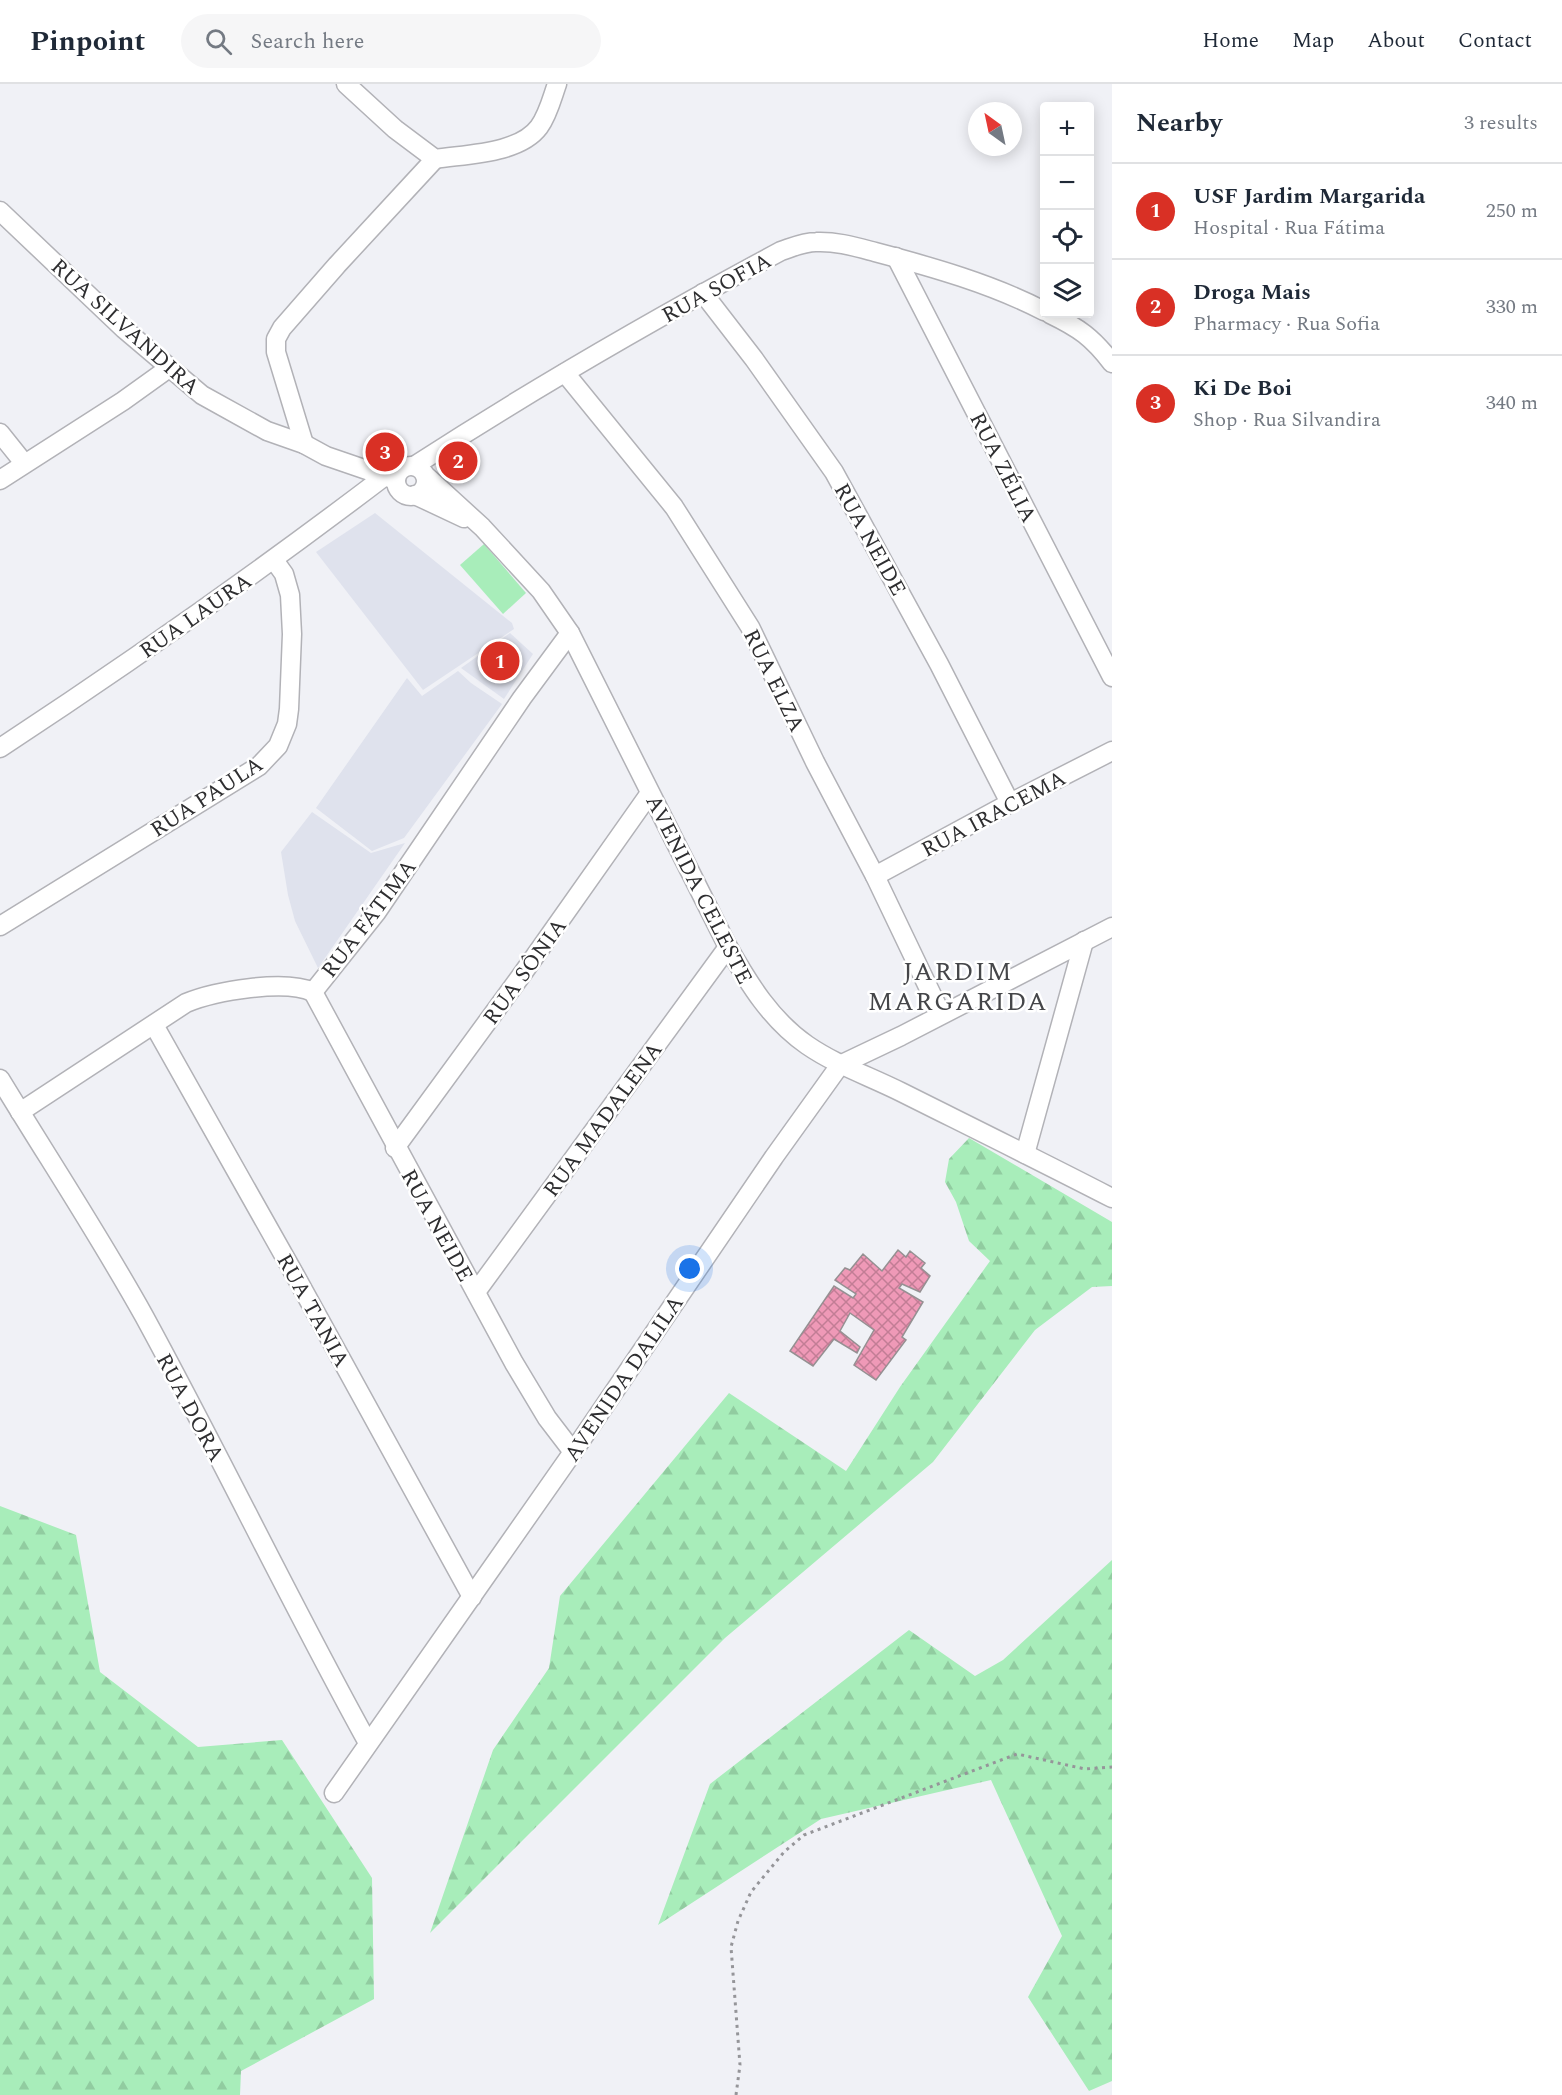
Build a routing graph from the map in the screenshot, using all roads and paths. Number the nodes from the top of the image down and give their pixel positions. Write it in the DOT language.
graph roads {
  1 [pos="346,84"];
  2 [pos="557,84"];
  3 [pos="435,159"];
  4 [pos="0,211"];
  5 [pos="896,257"];
  6 [pos="703,293"];
  7 [pos="1040,308"];
  8 [pos="1058,318"];
  9 [pos="1112,363"];
  10 [pos="170,368"];
  11 [pos="565,373"];
  12 [pos="0,433"];
  13 [pos="304,444"];
  14 [pos="24,463"];
  15 [pos="420,470"];
  16 [pos="390,478"];
  17 [pos="0,480"];
  18 [pos="416,495"];
  19 [pos="482,527"];
  20 [pos="274,560"];
  21 [pos="570,633"];
  22 [pos="1112,677"];
  23 [pos="0,748"];
  24 [pos="1112,751"];
  25 [pos="650,793"];
  26 [pos="1010,803"];
  27 [pos="875,876"];
  28 [pos="0,926"];
  29 [pos="1112,927"];
  30 [pos="1084,941"];
  31 [pos="728,947"];
  32 [pos="313,992"];
  33 [pos="942,1014"];
  34 [pos="154,1025"];
  35 [pos="840,1065"];
  36 [pos="0,1079"];
  37 [pos="20,1112"];
  38 [pos="395,1148"];
  39 [pos="1025,1154"];
  40 [pos="1112,1198"];
  41 [pos="476,1292"];
  42 [pos="573,1452"];
  43 [pos="472,1597"];
  44 [pos="368,1743"];
  45 [pos="1112,1767"];
  46 [pos="334,1793"];
  47 [pos="736,2095"];
  1 -- 3 [label="street"];
  2 -- 3 [label="street"];
  3 -- 13 [label="street"];
  4 -- 10 [label="street, RUA SILVANDIRA"];
  5 -- 6 [label="street, RUA SOFIA"];
  5 -- 7 [label="street, RUA SOFIA"];
  5 -- 22 [label="street, RUA ZÉLIA"];
  6 -- 11 [label="street, RUA SOFIA"];
  6 -- 26 [label="street, RUA NEIDE"];
  8 -- 9 [label="street"];
  10 -- 13 [label="street, RUA SILVANDIRA"];
  10 -- 14 [label="street"];
  11 -- 15 [label="street, RUA SOFIA"];
  11 -- 27 [label="street, RUA ELZA"];
  12 -- 14 [label="street"];
  13 -- 16 [label="street, RUA SILVANDIRA"];
  14 -- 17 [label="street"];
  15 -- 16 [label="street"];
  15 -- 18 [label="street"];
  15 -- 19 [label="street, AVENIDA CELESTE"];
  16 -- 18 [label="street"];
  16 -- 20 [label="street, RUA LAURA"];
  18 -- 19 [label="street, AVENIDA CELESTE"];
  19 -- 21 [label="street, AVENIDA CELESTE"];
  20 -- 23 [label="street, RUA LAURA"];
  20 -- 28 [label="street, RUA PAULA"];
  21 -- 25 [label="street, AVENIDA CELESTE"];
  21 -- 32 [label="street, RUA FÁTIMA"];
  24 -- 26 [label="street, RUA IRACEMA"];
  25 -- 31 [label="street, AVENIDA CELESTE"];
  25 -- 38 [label="street, RUA SÔNIA"];
  26 -- 27 [label="street, RUA IRACEMA"];
  27 -- 33 [label="street, RUA ELZA"];
  29 -- 30 [label="street, AVENIDA DALILA"];
  30 -- 33 [label="street, AVENIDA DALILA"];
  30 -- 39 [label="street"];
  31 -- 35 [label="street, AVENIDA CELESTE"];
  31 -- 41 [label="street, RUA MADALENA"];
  32 -- 34 [label="street, RUA FÁTIMA"];
  32 -- 38 [label="street, RUA NEIDE"];
  33 -- 35 [label="street, AVENIDA DALILA"];
  34 -- 37 [label="street, RUA FÁTIMA"];
  34 -- 43 [label="street, RUA TANIA"];
  35 -- 39 [label="street, AVENIDA CELESTE"];
  35 -- 42 [label="street, AVENIDA DALILA"];
  36 -- 37 [label="street, RUA DORA"];
  37 -- 44 [label="street, RUA DORA"];
  38 -- 41 [label="street, RUA NEIDE"];
  39 -- 40 [label="street, AVENIDA CELESTE"];
  41 -- 42 [label="street, RUA NEIDE"];
  42 -- 43 [label="street, AVENIDA DALILA"];
  43 -- 44 [label="street, AVENIDA DALILA"];
  44 -- 46 [label="street, AVENIDA DALILA"];
  45 -- 47 [label="path"];
}
